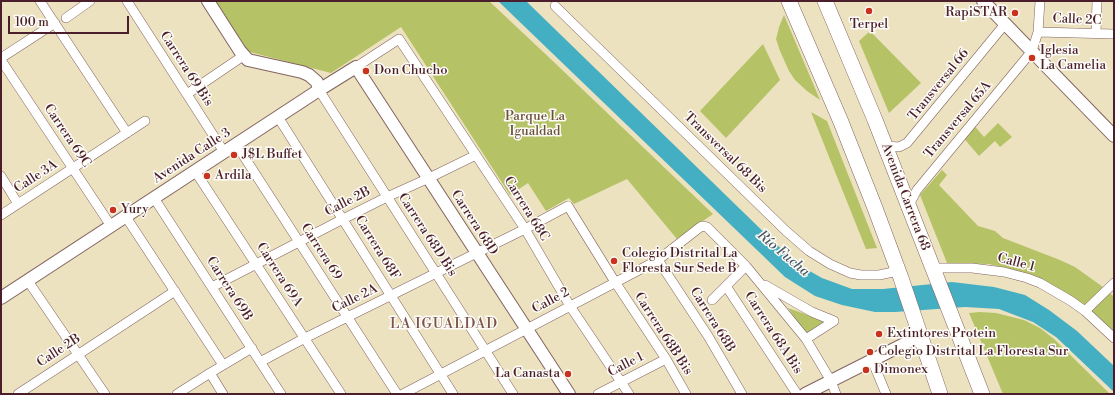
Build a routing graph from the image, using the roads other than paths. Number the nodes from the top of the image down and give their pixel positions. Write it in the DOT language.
graph roads {
  1 [pos="40,1"];
  2 [pos="90,1"];
  3 [pos="127,1"];
  4 [pos="208,1"];
  5 [pos="789,1"];
  6 [pos="825,1"];
  7 [pos="983,1"];
  8 [pos="1040,1"];
  9 [pos="1097,1"];
  10 [pos="555,6"];
  11 [pos="66,18"];
  12 [pos="55,23"];
  13 [pos="1005,24"];
  14 [pos="1038,32"];
  15 [pos="1096,33"];
  16 [pos="1114,34"];
  17 [pos="399,39"];
  18 [pos="1032,51"];
  19 [pos="243,56"];
  20 [pos="1,59"];
  21 [pos="356,67"];
  22 [pos="319,90"];
  23 [pos="187,94"];
  24 [pos="278,116"];
  25 [pos="145,121"];
  26 [pos="128,133"];
  27 [pos="1114,136"];
  28 [pos="236,144"];
  29 [pos="884,146"];
  30 [pos="224,152"];
  31 [pos="476,155"];
  32 [pos="73,168"];
  33 [pos="195,171"];
  34 [pos="1,176"];
  35 [pos="429,178"];
  36 [pos="387,197"];
  37 [pos="154,198"];
  38 [pos="18,204"];
  39 [pos="568,206"];
  40 [pos="908,207"];
  41 [pos="1,215"];
  42 [pos="126,217"];
  43 [pos="343,219"];
  44 [pos="111,226"];
  45 [pos="525,230"];
  46 [pos="299,242"];
  47 [pos="477,253"];
  48 [pos="658,260"];
  49 [pos="256,264"];
  50 [pos="746,266"];
  51 [pos="436,273"];
  52 [pos="900,274"];
  53 [pos="935,274"];
  54 [pos="28,281"];
  55 [pos="615,282"];
  56 [pos="1114,283"];
  57 [pos="762,284"];
  58 [pos="726,286"];
  59 [pos="212,287"];
  60 [pos="175,291"];
  61 [pos="391,295"];
  62 [pos="1,298"];
  63 [pos="712,300"];
  64 [pos="570,306"];
  65 [pos="1085,311"];
  66 [pos="347,317"];
  67 [pos="527,329"];
  68 [pos="920,336"];
  69 [pos="304,338"];
  70 [pos="1114,338"];
  71 [pos="806,339"];
  72 [pos="252,348"];
  73 [pos="485,351"];
  74 [pos="78,355"];
  75 [pos="666,359"];
  76 [pos="872,360"];
  77 [pos="260,362"];
  78 [pos="224,365"];
  79 [pos="210,373"];
  80 [pos="440,374"];
  81 [pos="831,381"];
  82 [pos="621,382"];
  83 [pos="18,394"];
  84 [pos="105,394"];
  85 [pos="177,394"];
  86 [pos="223,394"];
  87 [pos="281,394"];
  88 [pos="341,394"];
  89 [pos="397,394"];
  90 [pos="403,394"];
  91 [pos="453,394"];
  92 [pos="513,394"];
  93 [pos="569,394"];
  94 [pos="598,394"];
  95 [pos="629,394"];
  96 [pos="686,394"];
  97 [pos="742,394"];
  98 [pos="797,394"];
  99 [pos="805,394"];
  100 [pos="836,394"];
  101 [pos="886,394"];
  102 [pos="940,394"];
  103 [pos="982,394"];
  1 -- 12 [label="street"];
  2 -- 11 [label="street"];
  3 -- 23 [label="street, Carrera 69 Bis"];
  4 -- 19 [label="street"];
  5 -- 52 [label="main road"];
  6 -- 29 [label="main road, Avenida Carrera 68"];
  7 -- 13 [label="street"];
  8 -- 14 [label="street"];
  9 -- 15 [label="street"];
  10 -- 52 [label="street, Transversal 68 Bis"];
  12 -- 20 [label="street"];
  12 -- 26 [label="street"];
  13 -- 18 [label="street"];
  13 -- 29 [label="street, Transversal 66"];
  14 -- 15 [label="street, Calle 2C"];
  14 -- 18 [label="street"];
  15 -- 16 [label="street, Calle 2C"];
  17 -- 21 [label="street, Avenida Calle 3"];
  17 -- 31 [label="street, Carrera 68C"];
  18 -- 27 [label="street"];
  18 -- 40 [label="street, Transversal 65A"];
  19 -- 22 [label="street"];
  19 -- 23 [label="street"];
  20 -- 32 [label="street, Carrera 69C"];
  21 -- 22 [label="street, Avenida Calle 3"];
  21 -- 35 [label="street, Carrera 68D"];
  22 -- 24 [label="street, Avenida Calle 3"];
  22 -- 36 [label="street, Carrera 68D Bis"];
  23 -- 30 [label="street, Carrera 69 Bis"];
  24 -- 28 [label="street, Avenida Calle 3"];
  24 -- 43 [label="street, Carrera 68F"];
  25 -- 26 [label="street, Calle 3A"];
  26 -- 32 [label="street, Calle 3A"];
  28 -- 30 [label="street, Avenida Calle 3"];
  28 -- 46 [label="street, Carrera 69"];
  29 -- 40 [label="main road, Avenida Carrera 68"];
  30 -- 33 [label="street, Avenida Calle 3"];
  31 -- 35 [label="street, Calle 2B"];
  31 -- 45 [label="street, Carrera 68C"];
  32 -- 38 [label="street, Calle 3A"];
  32 -- 44 [label="street, Carrera 69C"];
  33 -- 37 [label="street, Avenida Calle 3"];
  33 -- 49 [label="street, Carrera 69A"];
  34 -- 38 [label="street"];
  35 -- 36 [label="street, Calle 2B"];
  35 -- 47 [label="street, Carrera 68D"];
  36 -- 43 [label="street, Calle 2B"];
  36 -- 51 [label="street, Carrera 68D Bis"];
  37 -- 42 [label="street, Avenida Calle 3"];
  37 -- 59 [label="street, Carrera 69B"];
  38 -- 41 [label="street, Calle 3A"];
  39 -- 45 [label="street, Calle 2A"];
  39 -- 55 [label="street, Carrera 68B Bis"];
  40 -- 53 [label="main road, Avenida Carrera 68"];
  42 -- 44 [label="street, Avenida Calle 3"];
  42 -- 60 [label="street"];
  43 -- 46 [label="street, Calle 2B"];
  43 -- 61 [label="street, Carrera 68F"];
  44 -- 54 [label="street, Avenida Calle 3"];
  45 -- 47 [label="street, Calle 2A"];
  45 -- 64 [label="street, Carrera 68C"];
  46 -- 49 [label="street, Calle 2B"];
  46 -- 66 [label="street, Carrera 69"];
  47 -- 51 [label="street, Calle 2A"];
  47 -- 67 [label="street, Carrera 68D"];
  48 -- 50 [label="street, Calle 2"];
  48 -- 55 [label="street, Calle 2"];
  48 -- 97 [label="street, Carrera 68B"];
  49 -- 59 [label="street, Calle 2B"];
  49 -- 69 [label="street, Carrera 69A"];
  50 -- 57 [label="street"];
  50 -- 58 [label="street"];
  51 -- 61 [label="street, Calle 2A"];
  51 -- 73 [label="street, Carrera 68D Bis"];
  52 -- 68 [label="main road"];
  53 -- 65 [label="street, Calle 1"];
  53 -- 103 [label="main road, Avenida Carrera 68"];
  54 -- 62 [label="street, Avenida Calle 3"];
  54 -- 74 [label="street"];
  55 -- 64 [label="street, Calle 2"];
  55 -- 75 [label="street, Carrera 68B Bis"];
  56 -- 65 [label="street"];
  57 -- 71 [label="street"];
  57 -- 71 [label="street"];
  58 -- 63 [label="street"];
  58 -- 98 [label="street, Carrera 68A Bis"];
  59 -- 72 [label="street, Carrera 69B"];
  60 -- 74 [label="street, Calle 2B"];
  60 -- 78 [label="street"];
  61 -- 66 [label="street, Calle 2A"];
  61 -- 80 [label="street, Carrera 68F"];
  64 -- 67 [label="street, Calle 2"];
  64 -- 82 [label="street, Carrera 68C"];
  65 -- 70 [label="street, Calle 1"];
  66 -- 69 [label="street, Calle 2A"];
  66 -- 89 [label="street, Carrera 69"];
  67 -- 73 [label="street, Calle 2"];
  67 -- 93 [label="street, Carrera 68D"];
  68 -- 76 [label="street"];
  68 -- 102 [label="main road"];
  69 -- 77 [label="street, Calle 2A"];
  69 -- 88 [label="street, Carrera 69A"];
  71 -- 81 [label="street"];
  72 -- 77 [label="street, Carrera 69B"];
  72 -- 78 [label="street"];
  73 -- 80 [label="street, Calle 2"];
  73 -- 92 [label="street, Carrera 68D Bis"];
  74 -- 83 [label="street, Calle 2B"];
  74 -- 84 [label="street"];
  75 -- 82 [label="street, Calle 1"];
  75 -- 96 [label="street, Carrera 68B Bis"];
  76 -- 81 [label="street"];
  76 -- 101 [label="street"];
  77 -- 87 [label="street, Carrera 69B"];
  78 -- 79 [label="street"];
  79 -- 85 [label="street"];
  79 -- 86 [label="street"];
  80 -- 90 [label="street, Calle 2"];
  80 -- 91 [label="street, Carrera 68F"];
  81 -- 99 [label="street"];
  81 -- 100 [label="street"];
  82 -- 94 [label="street, Calle 1"];
  82 -- 95 [label="street, Carrera 68C"];
}
